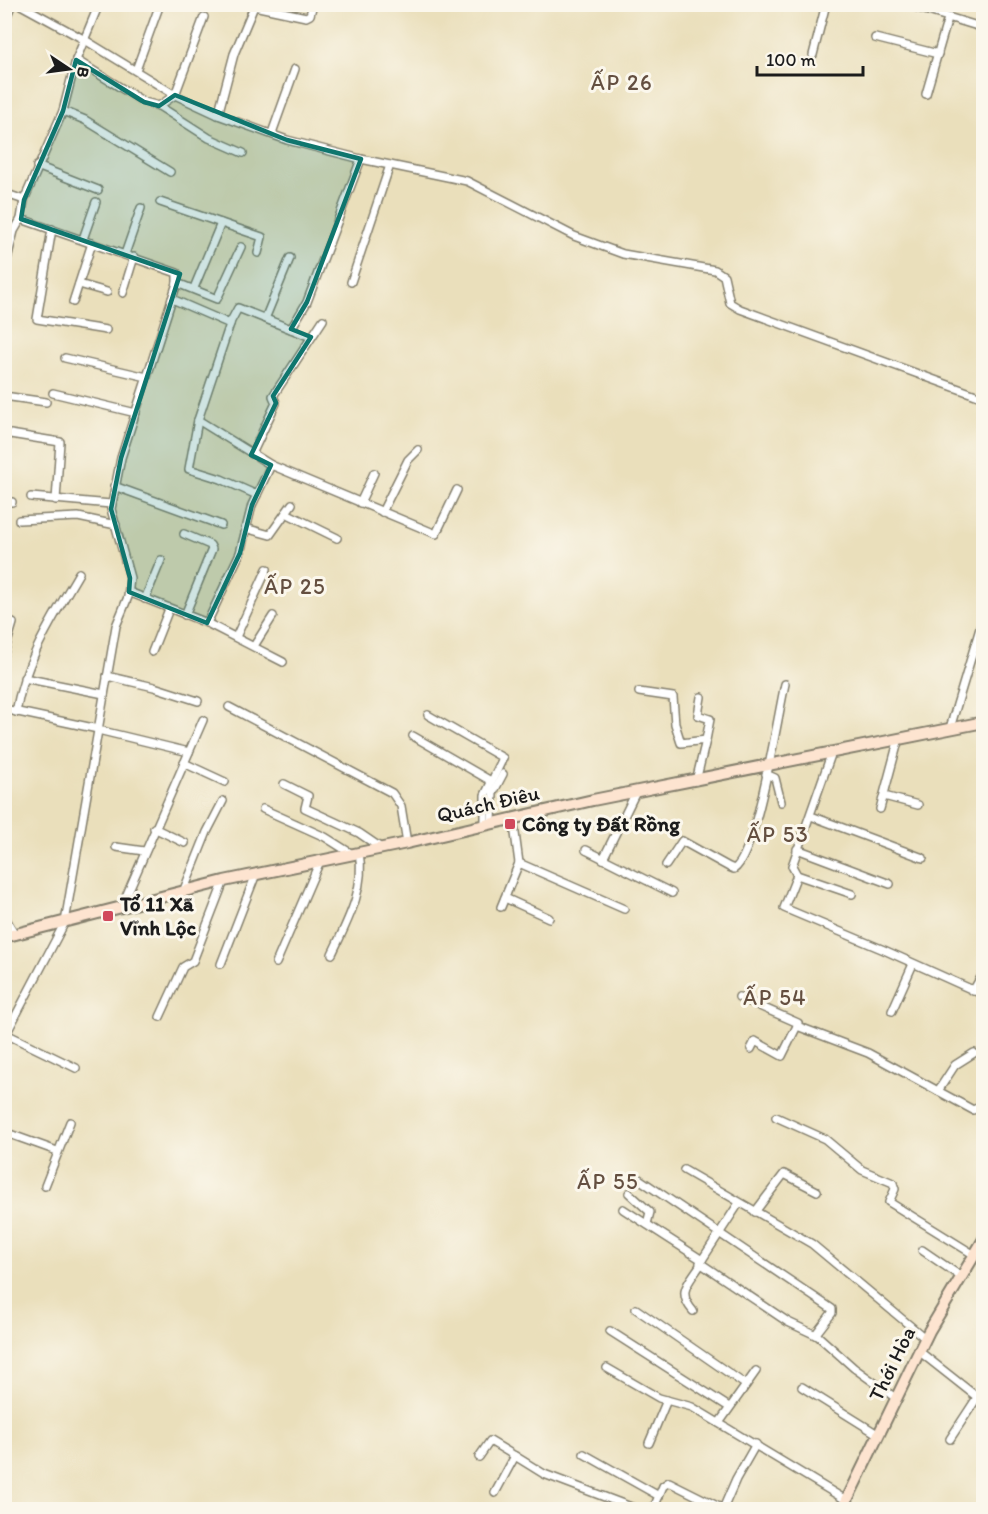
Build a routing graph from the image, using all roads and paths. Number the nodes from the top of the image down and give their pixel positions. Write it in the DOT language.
graph roads {
  1 [pos="12,4"];
  2 [pos="19,4"];
  3 [pos="99,4"];
  4 [pos="160,4"];
  5 [pos="313,4"];
  6 [pos="826,4"];
  7 [pos="905,4"];
  8 [pos="254,5"];
  9 [pos="204,17"];
  10 [pos="948,18"];
  11 [pos="4,22"];
  12 [pos="984,28"];
  13 [pos="875,38"];
  14 [pos="85,40"];
  15 [pos="938,54"];
  16 [pos="813,55"];
  17 [pos="76,60"];
  18 [pos="295,69"];
  19 [pos="136,70"];
  20 [pos="175,94"];
  21 [pos="926,94"];
  22 [pos="159,106"];
  23 [pos="63,111"];
  24 [pos="218,115"];
  25 [pos="272,133"];
  26 [pos="243,153"];
  27 [pos="361,159"];
  28 [pos="390,165"];
  29 [pos="37,166"];
  30 [pos="170,172"];
  31 [pos="99,190"];
  32 [pos="4,193"];
  33 [pos="24,200"];
  34 [pos="96,202"];
  35 [pos="160,202"];
  36 [pos="141,208"];
  37 [pos="21,219"];
  38 [pos="220,223"];
  39 [pos="52,229"];
  40 [pos="82,239"];
  41 [pos="92,243"];
  42 [pos="241,247"];
  43 [pos="258,253"];
  44 [pos="125,254"];
  45 [pos="134,257"];
  46 [pos="290,258"];
  47 [pos="4,271"];
  48 [pos="351,282"];
  49 [pos="177,283"];
  50 [pos="79,284"];
  51 [pos="194,288"];
  52 [pos="107,292"];
  53 [pos="123,293"];
  54 [pos="172,299"];
  55 [pos="73,302"];
  56 [pos="265,320"];
  57 [pos="323,320"];
  58 [pos="230,324"];
  59 [pos="291,329"];
  60 [pos="106,330"];
  61 [pos="310,337"];
  62 [pos="65,358"];
  63 [pos="147,377"];
  64 [pos="53,393"];
  65 [pos="4,396"];
  66 [pos="984,398"];
  67 [pos="46,402"];
  68 [pos="136,413"];
  69 [pos="198,420"];
  70 [pos="4,433"];
  71 [pos="418,450"];
  72 [pos="252,454"];
  73 [pos="271,465"];
  74 [pos="374,472"];
  75 [pos="114,486"];
  76 [pos="457,490"];
  77 [pos="257,495"];
  78 [pos="31,497"];
  79 [pos="56,500"];
  80 [pos="360,502"];
  81 [pos="111,504"];
  82 [pos="292,504"];
  83 [pos="382,512"];
  84 [pos="286,513"];
  85 [pos="19,520"];
  86 [pos="116,525"];
  87 [pos="221,525"];
  88 [pos="245,528"];
  89 [pos="184,534"];
  90 [pos="337,538"];
  91 [pos="161,560"];
  92 [pos="267,569"];
  93 [pos="78,573"];
  94 [pos="129,592"];
  95 [pos="145,598"];
  96 [pos="169,609"];
  97 [pos="185,615"];
  98 [pos="984,615"];
  99 [pos="273,616"];
  100 [pos="13,623"];
  101 [pos="207,623"];
  102 [pos="236,637"];
  103 [pos="254,646"];
  104 [pos="152,652"];
  105 [pos="4,653"];
  106 [pos="283,662"];
  107 [pos="107,676"];
  108 [pos="24,678"];
  109 [pos="785,684"];
  110 [pos="639,692"];
  111 [pos="104,694"];
  112 [pos="701,697"];
  113 [pos="198,701"];
  114 [pos="229,707"];
  115 [pos="4,709"];
  116 [pos="16,712"];
  117 [pos="428,715"];
  118 [pos="203,720"];
  119 [pos="984,722"];
  120 [pos="950,728"];
  121 [pos="98,730"];
  122 [pos="413,736"];
  123 [pos="899,738"];
  124 [pos="706,740"];
  125 [pos="189,752"];
  126 [pos="832,752"];
  127 [pos="184,764"];
  128 [pos="768,770"];
  129 [pos="503,774"];
  130 [pos="491,781"];
  131 [pos="696,781"];
  132 [pos="225,782"];
  133 [pos="284,784"];
  134 [pos="636,792"];
  135 [pos="884,796"];
  136 [pos="223,801"];
  137 [pos="781,802"];
  138 [pos="918,805"];
  139 [pos="263,808"];
  140 [pos="880,810"];
  141 [pos="811,816"];
  142 [pos="513,818"];
  143 [pos="488,824"];
  144 [pos="154,828"];
  145 [pos="186,843"];
  146 [pos="407,843"];
  147 [pos="116,847"];
  148 [pos="381,848"];
  149 [pos="797,849"];
  150 [pos="586,850"];
  151 [pos="144,851"];
  152 [pos="356,853"];
  153 [pos="603,858"];
  154 [pos="923,858"];
  155 [pos="320,861"];
  156 [pos="519,863"];
  157 [pos="666,865"];
  158 [pos="256,874"];
  159 [pos="797,875"];
  160 [pos="224,881"];
  161 [pos="890,884"];
  162 [pos="183,892"];
  163 [pos="672,893"];
  164 [pos="852,894"];
  165 [pos="505,898"];
  166 [pos="501,907"];
  167 [pos="122,908"];
  168 [pos="624,909"];
  169 [pos="4,916"];
  170 [pos="549,918"];
  171 [pos="65,922"];
  172 [pos="10,935"];
  173 [pos="332,954"];
  174 [pos="276,963"];
  175 [pos="221,964"];
  176 [pos="913,964"];
  177 [pos="984,972"];
  178 [pos="973,991"];
  179 [pos="984,995"];
  180 [pos="739,997"];
  181 [pos="892,1011"];
  182 [pos="160,1017"];
  183 [pos="797,1026"];
  184 [pos="5,1036"];
  185 [pos="751,1049"];
  186 [pos="974,1053"];
  187 [pos="76,1068"];
  188 [pos="938,1091"];
  189 [pos="984,1105"];
  190 [pos="776,1117"];
  191 [pos="70,1122"];
  192 [pos="4,1132"];
  193 [pos="57,1151"];
  194 [pos="684,1170"];
  195 [pos="639,1179"];
  196 [pos="45,1186"];
  197 [pos="817,1191"];
  198 [pos="629,1193"];
  199 [pos="739,1203"];
  200 [pos="622,1209"];
  201 [pos="755,1212"];
  202 [pos="647,1224"];
  203 [pos="720,1232"];
  204 [pos="984,1239"];
  205 [pos="921,1250"];
  206 [pos="973,1254"];
  207 [pos="702,1262"];
  208 [pos="960,1276"];
  209 [pos="636,1309"];
  210 [pos="693,1311"];
  211 [pos="610,1331"];
  212 [pos="815,1335"];
  213 [pos="926,1339"];
  214 [pos="920,1352"];
  215 [pos="607,1368"];
  216 [pos="756,1371"];
  217 [pos="746,1384"];
  218 [pos="802,1387"];
  219 [pos="984,1387"];
  220 [pos="977,1397"];
  221 [pos="897,1399"];
  222 [pos="667,1400"];
  223 [pos="729,1407"];
  224 [pos="719,1423"];
  225 [pos="879,1435"];
  226 [pos="950,1439"];
  227 [pos="648,1443"];
  228 [pos="756,1444"];
  229 [pos="584,1454"];
  230 [pos="515,1456"];
  231 [pos="479,1457"];
  232 [pos="495,1493"];
  233 [pos="659,1496"];
  234 [pos="844,1505"];
  235 [pos="639,1509"];
  236 [pos="653,1509"];
  1 -- 11 [label="street"];
  2 -- 14 [label="street"];
  3 -- 14 [label="street"];
  4 -- 19 [label="street"];
  5 -- 8 [label="street"];
  6 -- 16 [label="street"];
  7 -- 10 [label="street"];
  8 -- 24 [label="street"];
  9 -- 20 [label="street"];
  10 -- 12 [label="street"];
  10 -- 15 [label="street"];
  13 -- 15 [label="street"];
  14 -- 17 [label="street"];
  14 -- 19 [label="street"];
  15 -- 21 [label="street"];
  17 -- 22 [label="street"];
  17 -- 23 [label="street"];
  18 -- 25 [label="street"];
  19 -- 20 [label="street"];
  20 -- 22 [label="street"];
  20 -- 24 [label="street"];
  22 -- 26 [label="street"];
  23 -- 29 [label="street"];
  23 -- 30 [label="street"];
  24 -- 25 [label="street"];
  25 -- 27 [label="street"];
  27 -- 28 [label="street"];
  27 -- 59 [label="street"];
  28 -- 48 [label="street"];
  28 -- 66 [label="street"];
  29 -- 31 [label="street"];
  29 -- 33 [label="street"];
  32 -- 33 [label="street"];
  33 -- 37 [label="street"];
  34 -- 40 [label="street"];
  35 -- 38 [label="street"];
  36 -- 44 [label="street"];
  37 -- 39 [label="street"];
  37 -- 47 [label="street"];
  38 -- 43 [label="street"];
  38 -- 51 [label="street"];
  39 -- 40 [label="street"];
  39 -- 60 [label="street"];
  40 -- 41 [label="street"];
  41 -- 44 [label="street"];
  41 -- 50 [label="street"];
  42 -- 51 [label="street"];
  44 -- 45 [label="street"];
  45 -- 49 [label="street"];
  45 -- 53 [label="street"];
  46 -- 56 [label="street"];
  49 -- 51 [label="street"];
  49 -- 54 [label="street"];
  50 -- 52 [label="street"];
  50 -- 55 [label="street"];
  54 -- 58 [label="street"];
  54 -- 63 [label="street"];
  56 -- 58 [label="street"];
  56 -- 59 [label="street"];
  57 -- 61 [label="street"];
  58 -- 69 [label="street"];
  59 -- 61 [label="street"];
  61 -- 72 [label="street"];
  62 -- 63 [label="street"];
  63 -- 68 [label="street"];
  64 -- 68 [label="street"];
  65 -- 67 [label="street"];
  68 -- 75 [label="street"];
  69 -- 72 [label="street"];
  69 -- 77 [label="street"];
  70 -- 79 [label="street"];
  71 -- 83 [label="street"];
  72 -- 73 [label="street"];
  73 -- 77 [label="street"];
  73 -- 80 [label="street"];
  74 -- 80 [label="street"];
  75 -- 81 [label="street"];
  75 -- 87 [label="street"];
  76 -- 83 [label="street"];
  77 -- 88 [label="street"];
  78 -- 79 [label="street"];
  79 -- 81 [label="street"];
  80 -- 83 [label="street"];
  81 -- 86 [label="street"];
  82 -- 84 [label="street"];
  84 -- 88 [label="street"];
  84 -- 90 [label="street"];
  85 -- 86 [label="street"];
  86 -- 94 [label="street"];
  88 -- 101 [label="street"];
  89 -- 97 [label="street"];
  91 -- 95 [label="street"];
  92 -- 102 [label="street"];
  93 -- 108 [label="street"];
  94 -- 95 [label="street"];
  94 -- 107 [label="street"];
  95 -- 96 [label="street"];
  96 -- 97 [label="street"];
  96 -- 104 [label="street"];
  97 -- 101 [label="street"];
  98 -- 120 [label="street"];
  99 -- 103 [label="street"];
  100 -- 105 [label="street"];
  101 -- 102 [label="street"];
  102 -- 103 [label="street"];
  103 -- 106 [label="street"];
  107 -- 111 [label="street"];
  107 -- 113 [label="street"];
  108 -- 111 [label="street"];
  108 -- 116 [label="street"];
  109 -- 128 [label="street"];
  110 -- 124 [label="street"];
  111 -- 121 [label="street"];
  112 -- 124 [label="street"];
  114 -- 146 [label="street"];
  115 -- 116 [label="street"];
  116 -- 121 [label="street"];
  117 -- 130 [label="street"];
  118 -- 125 [label="street"];
  119 -- 120 [label="main road, Quách Điêu"];
  120 -- 123 [label="main road, Quách Điêu"];
  121 -- 125 [label="street"];
  121 -- 171 [label="street"];
  122 -- 130 [label="street"];
  123 -- 126 [label="main road, Quách Điêu"];
  123 -- 135 [label="street"];
  124 -- 131 [label="street"];
  125 -- 127 [label="street"];
  126 -- 128 [label="main road, Quách Điêu"];
  126 -- 141 [label="street"];
  127 -- 132 [label="street"];
  127 -- 144 [label="street"];
  128 -- 131 [label="main road, Quách Điêu"];
  128 -- 137 [label="street"];
  128 -- 157 [label="street"];
  129 -- 143 [label="street"];
  130 -- 143 [label="street"];
  131 -- 134 [label="main road, Quách Điêu"];
  133 -- 148 [label="street"];
  134 -- 142 [label="main road, Quách Điêu"];
  134 -- 153 [label="street"];
  135 -- 138 [label="street"];
  135 -- 140 [label="street"];
  136 -- 162 [label="street"];
  139 -- 152 [label="street"];
  141 -- 149 [label="street"];
  141 -- 154 [label="street"];
  142 -- 143 [label="main road, Quách Điêu"];
  142 -- 156 [label="street"];
  143 -- 146 [label="main road, Quách Điêu"];
  144 -- 145 [label="street"];
  144 -- 151 [label="street"];
  146 -- 148 [label="main road, Quách Điêu"];
  147 -- 151 [label="street"];
  148 -- 152 [label="main road, Quách Điêu"];
  149 -- 159 [label="street"];
  149 -- 161 [label="street"];
  150 -- 153 [label="street"];
  151 -- 167 [label="street"];
  152 -- 155 [label="main road, Quách Điêu"];
  152 -- 173 [label="street"];
  153 -- 163 [label="street"];
  155 -- 158 [label="main road, Quách Điêu"];
  155 -- 174 [label="street"];
  156 -- 165 [label="street"];
  156 -- 168 [label="street"];
  158 -- 160 [label="main road, Quách Điêu"];
  158 -- 175 [label="street"];
  159 -- 164 [label="street"];
  159 -- 176 [label="street"];
  160 -- 162 [label="main road, Quách Điêu"];
  160 -- 182 [label="street"];
  162 -- 167 [label="main road, Quách Điêu"];
  165 -- 166 [label="street"];
  165 -- 170 [label="street"];
  167 -- 171 [label="main road, Quách Điêu"];
  169 -- 172 [label="street"];
  171 -- 172 [label="main road, Quách Điêu"];
  171 -- 184 [label="street"];
  176 -- 178 [label="street"];
  176 -- 181 [label="street"];
  177 -- 178 [label="street"];
  178 -- 179 [label="street"];
  180 -- 183 [label="street"];
  183 -- 185 [label="street"];
  183 -- 188 [label="street"];
  184 -- 187 [label="street"];
  186 -- 188 [label="street"];
  188 -- 189 [label="street"];
  190 -- 206 [label="street"];
  191 -- 193 [label="street"];
  192 -- 193 [label="street"];
  193 -- 196 [label="street"];
  194 -- 199 [label="street"];
  195 -- 203 [label="street"];
  197 -- 201 [label="street"];
  198 -- 202 [label="street"];
  199 -- 201 [label="street"];
  199 -- 203 [label="street"];
  200 -- 202 [label="street"];
  201 -- 213 [label="street"];
  202 -- 207 [label="street"];
  203 -- 207 [label="street"];
  203 -- 212 [label="street"];
  204 -- 206 [label="main road, Thới Hòa"];
  205 -- 208 [label="street"];
  206 -- 208 [label="main road, Thới Hòa"];
  207 -- 210 [label="street"];
  207 -- 212 [label="street"];
  208 -- 213 [label="main road, Thới Hòa"];
  209 -- 217 [label="street"];
  211 -- 223 [label="street"];
  212 -- 221 [label="street"];
  213 -- 214 [label="main road, Thới Hòa"];
  214 -- 220 [label="street"];
  214 -- 221 [label="main road, Thới Hòa"];
  215 -- 222 [label="street"];
  216 -- 217 [label="street"];
  217 -- 223 [label="street"];
  218 -- 225 [label="street"];
  219 -- 220 [label="street"];
  220 -- 226 [label="street"];
  221 -- 225 [label="main road, Thới Hòa"];
  222 -- 224 [label="street"];
  222 -- 227 [label="street"];
  223 -- 224 [label="street"];
  224 -- 228 [label="street"];
  225 -- 234 [label="main road, Thới Hòa"];
  228 -- 233 [label="street"];
  228 -- 234 [label="street"];
  229 -- 233 [label="street"];
  230 -- 231 [label="street"];
  230 -- 232 [label="street"];
  230 -- 235 [label="street"];
  233 -- 236 [label="street"];
}
